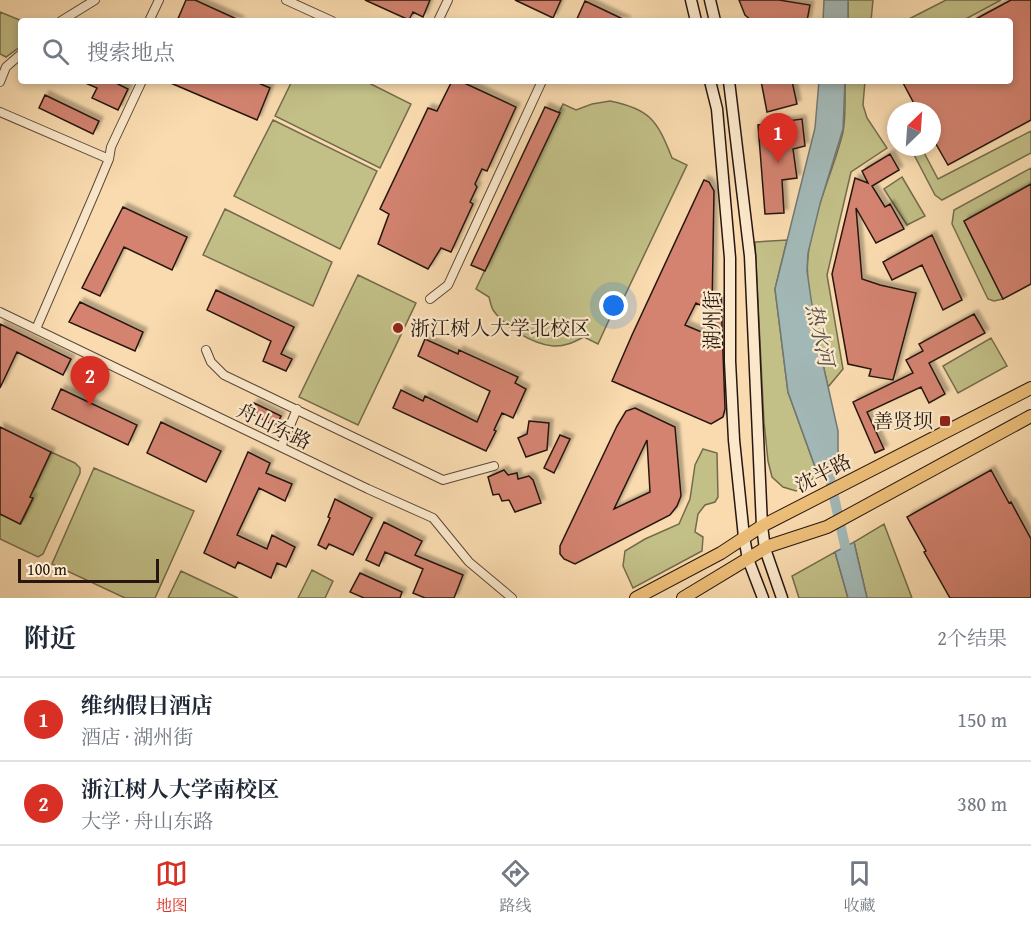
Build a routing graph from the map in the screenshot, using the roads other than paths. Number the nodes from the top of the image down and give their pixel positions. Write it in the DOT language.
graph roads {
  1 [pos="95,0"];
  2 [pos="159,0"];
  3 [pos="286,0"];
  4 [pos="448,0"];
  5 [pos="691,0"];
  6 [pos="710,0"];
  7 [pos="66,18"];
  8 [pos="150,18"];
  9 [pos="325,18"];
  10 [pos="439,18"];
  11 [pos="695,18"];
  12 [pos="714,18"];
  13 [pos="18,57"];
  14 [pos="0,82"];
  15 [pos="141,84"];
  16 [pos="541,84"];
  17 [pos="711,84"];
  18 [pos="729,84"];
  19 [pos="0,112"];
  20 [pos="109,159"];
  21 [pos="430,299"];
  22 [pos="0,312"];
  23 [pos="36,329"];
  24 [pos="206,350"];
  25 [pos="1031,388"];
  26 [pos="297,409"];
  27 [pos="1031,416"];
  28 [pos="280,447"];
  29 [pos="494,466"];
  30 [pos="762,526"];
  31 [pos="744,537"];
  32 [pos="765,549"];
  33 [pos="748,559"];
  34 [pos="512,598"];
  35 [pos="636,598"];
  36 [pos="683,598"];
  37 [pos="763,598"];
  38 [pos="782,598"];
  1 -- 7 [label="street"];
  2 -- 8 [label="street"];
  3 -- 9 [label="street"];
  4 -- 10 [label="street"];
  5 -- 11 [label="main road"];
  6 -- 12 [label="main road"];
  13 -- 14 [label="street"];
  15 -- 20 [label="street"];
  16 -- 21 [label="street"];
  17 -- 31 [label="main road, 湖州街"];
  18 -- 30 [label="main road, 湖州街"];
  19 -- 20 [label="street"];
  20 -- 23 [label="street"];
  22 -- 23 [label="street, 舟山东路"];
  23 -- 28 [label="street, 舟山东路"];
  24 -- 26 [label="street"];
  25 -- 30 [label="main road, 沈半路"];
  26 -- 28 [label="street"];
  26 -- 29 [label="street"];
  27 -- 32 [label="main road"];
  28 -- 34 [label="street, 舟山东路"];
  30 -- 31 [label="main road, 沈半路"];
  30 -- 32 [label="main road, 湖州街"];
  31 -- 33 [label="main road, 湖州街"];
  31 -- 35 [label="main road, 沈半路"];
  32 -- 33 [label="main road"];
  32 -- 38 [label="main road, 湖州街"];
  33 -- 36 [label="main road"];
  33 -- 37 [label="main road, 湖州街"];
}
